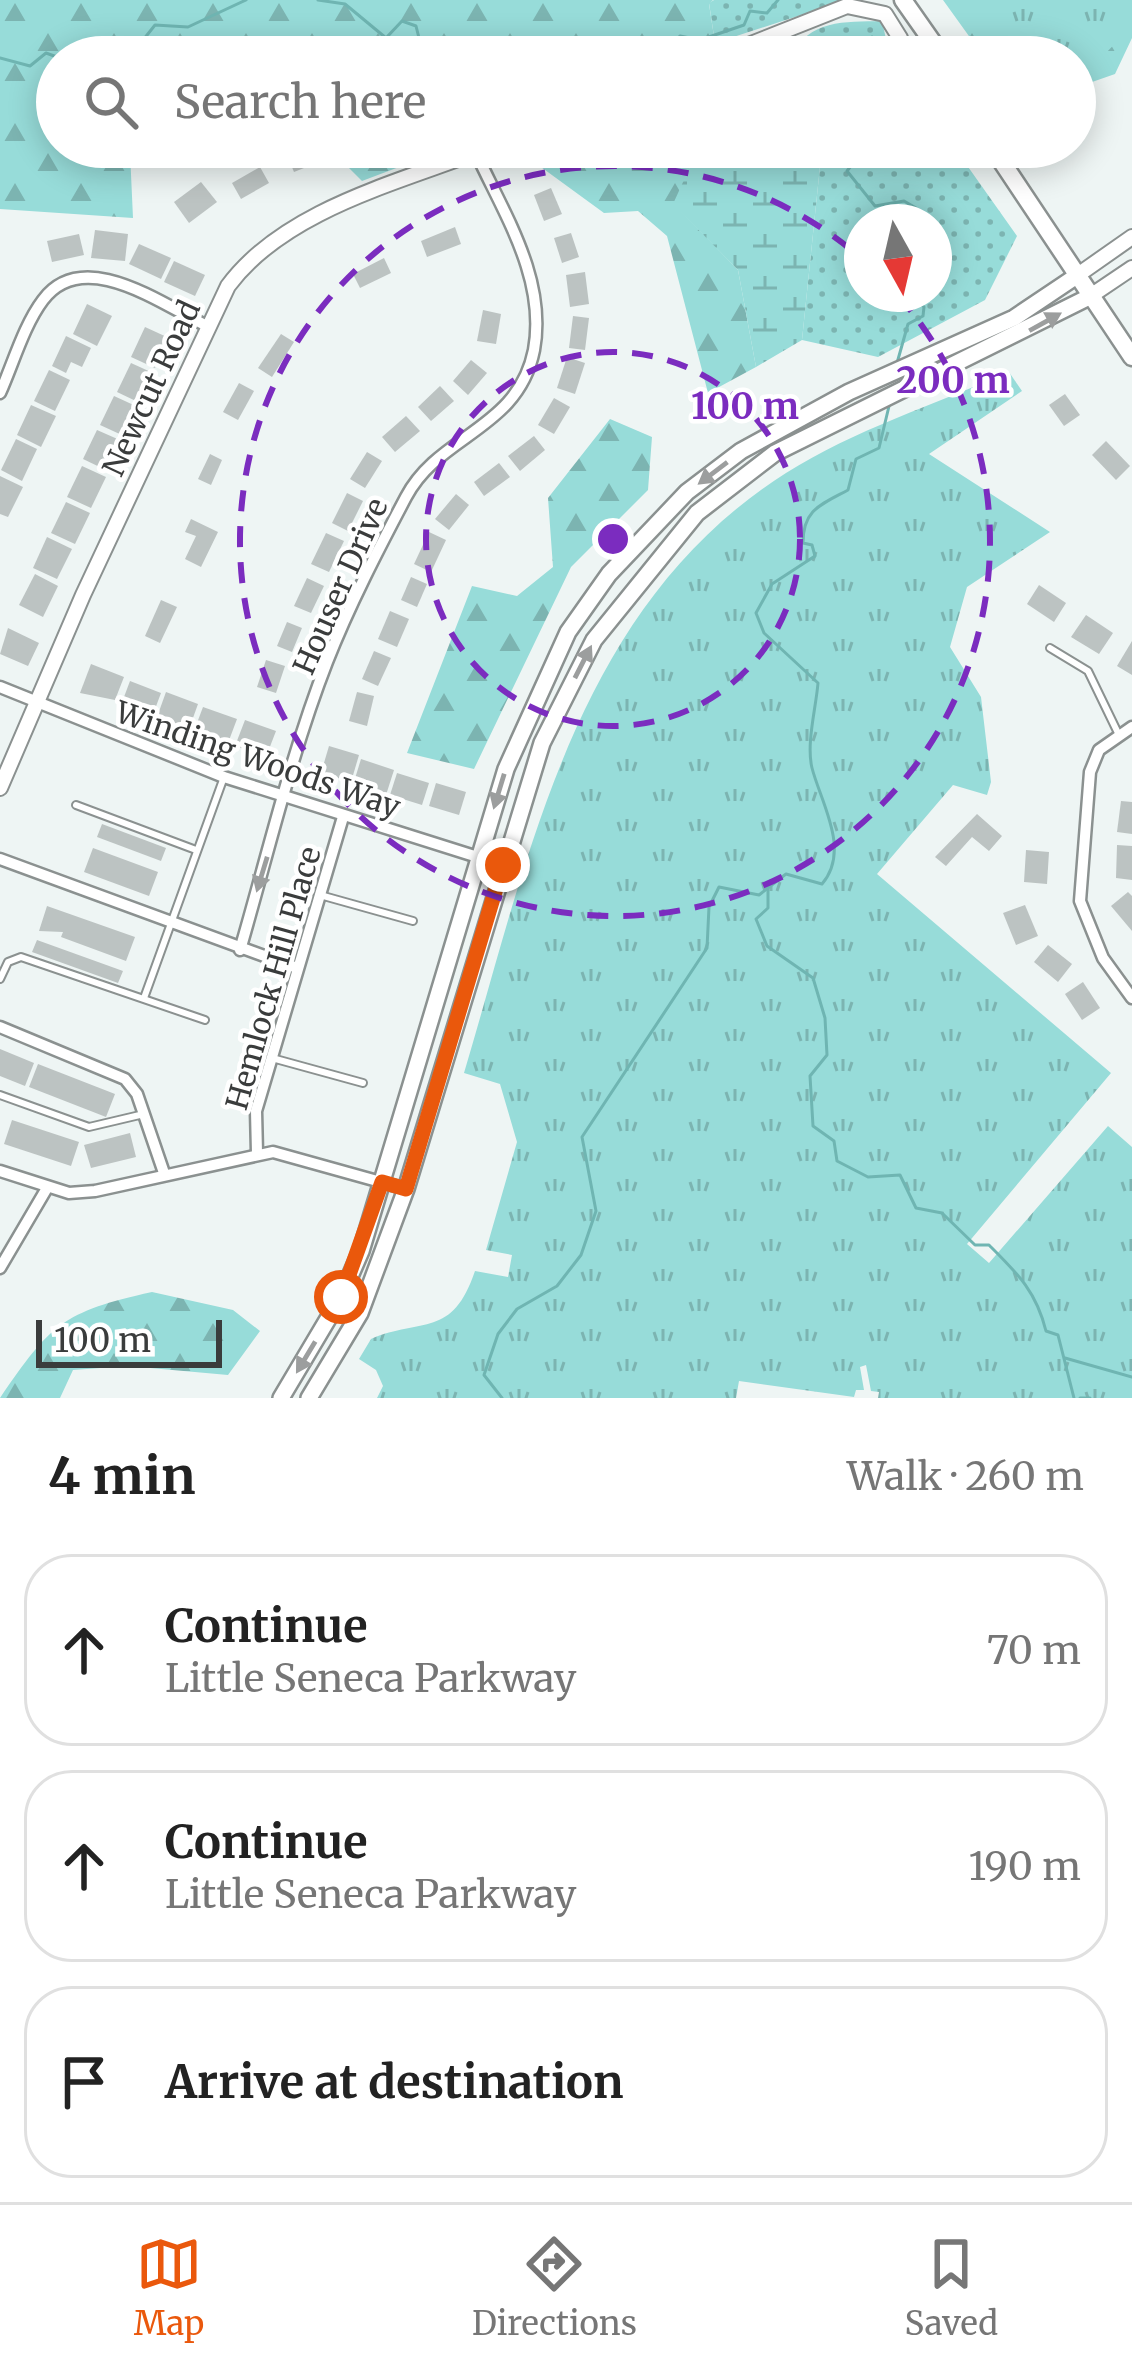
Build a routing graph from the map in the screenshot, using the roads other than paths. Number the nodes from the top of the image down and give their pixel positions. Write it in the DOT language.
graph roads {
  1 [pos="903,0"];
  2 [pos="771,36"];
  3 [pos="898,36"];
  4 [pos="928,36"];
  5 [pos="438,168"];
  6 [pos="490,168"];
  7 [pos="1006,168"];
  8 [pos="1132,237"];
  9 [pos="1132,268"];
  10 [pos="1076,277"];
  11 [pos="1089,297"];
  12 [pos="209,327"];
  13 [pos="1132,357"];
  14 [pos="922,371"];
  15 [pos="0,393"];
  16 [pos="852,401"];
  17 [pos="1050,648"];
  18 [pos="0,687"];
  19 [pos="37,706"];
  20 [pos="1132,727"];
  21 [pos="1118,733"];
  22 [pos="224,777"];
  23 [pos="0,788"];
  24 [pos="285,797"];
  25 [pos="76,805"];
  26 [pos="343,817"];
  27 [pos="196,850"];
  28 [pos="479,857"];
  29 [pos="0,859"];
  30 [pos="503,865"];
  31 [pos="320,895"];
  32 [pos="412,921"];
  33 [pos="172,926"];
  34 [pos="240,950"];
  35 [pos="297,968"];
  36 [pos="0,979"];
  37 [pos="145,998"];
  38 [pos="1132,998"];
  39 [pos="205,1020"];
  40 [pos="0,1027"];
  41 [pos="272,1058"];
  42 [pos="363,1083"];
  43 [pos="0,1095"];
  44 [pos="144,1114"];
  45 [pos="257,1153"];
  46 [pos="0,1171"];
  47 [pos="164,1173"];
  48 [pos="382,1182"];
  49 [pos="47,1188"];
  50 [pos="406,1189"];
  51 [pos="0,1267"];
  52 [pos="281,1398"];
  53 [pos="308,1398"];
  1 -- 4 [label="main road"];
  2 -- 3 [label="street"];
  5 -- 12 [label="street, Newcut Road"];
  6 -- 24 [label="street, Houser Drive"];
  7 -- 10 [label="main road"];
  8 -- 10 [label="street"];
  9 -- 11 [label="street"];
  10 -- 11 [label="main road"];
  10 -- 14 [label="main road"];
  11 -- 13 [label="main road"];
  14 -- 11 [label="main road, one-way"];
  12 -- 15 [label="street"];
  12 -- 19 [label="street, Newcut Road"];
  14 -- 16 [label="main road"];
  16 -- 28 [label="main road, one-way"];
  30 -- 16 [label="main road, one-way"];
  17 -- 21 [label="lane"];
  18 -- 19 [label="street, Winding Woods Way"];
  19 -- 22 [label="street, Winding Woods Way"];
  19 -- 23 [label="street, Newcut Road"];
  20 -- 21 [label="street"];
  21 -- 38 [label="street"];
  22 -- 24 [label="street, Winding Woods Way"];
  22 -- 27 [label="lane"];
  24 -- 26 [label="street, Winding Woods Way"];
  24 -- 34 [label="street, Houser Drive, one-way"];
  25 -- 27 [label="lane"];
  26 -- 28 [label="street, Winding Woods Way"];
  26 -- 31 [label="street, Hemlock Hill Place"];
  27 -- 33 [label="lane"];
  28 -- 30 [label="street, Winding Woods Way"];
  28 -- 48 [label="main road"];
  29 -- 33 [label="street"];
  30 -- 50 [label="main road"];
  31 -- 32 [label="lane"];
  31 -- 35 [label="street, Hemlock Hill Place"];
  33 -- 34 [label="street"];
  33 -- 37 [label="lane"];
  34 -- 35 [label="street"];
  35 -- 41 [label="street, Hemlock Hill Place"];
  36 -- 37 [label="lane"];
  37 -- 39 [label="lane"];
  40 -- 44 [label="street"];
  41 -- 42 [label="lane"];
  41 -- 45 [label="street, Hemlock Hill Place"];
  43 -- 44 [label="lane"];
  44 -- 47 [label="street"];
  45 -- 47 [label="street"];
  45 -- 48 [label="street"];
  46 -- 49 [label="street"];
  47 -- 49 [label="street"];
  48 -- 50 [label="street"];
  48 -- 52 [label="main road, one-way"];
  49 -- 51 [label="street"];
  50 -- 53 [label="main road"];
}
